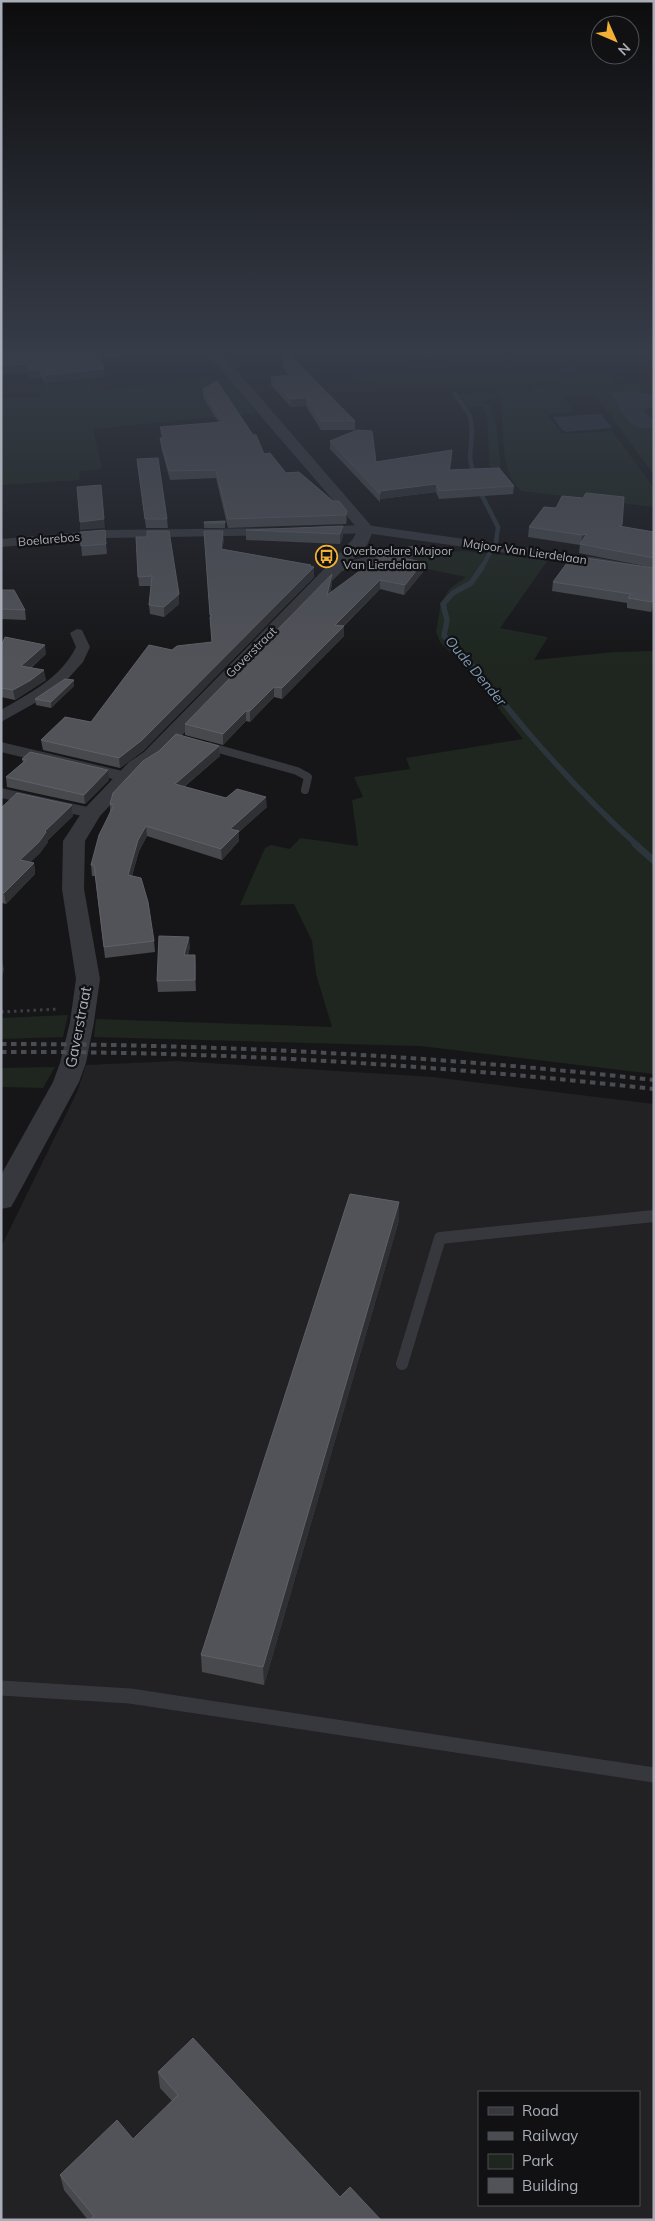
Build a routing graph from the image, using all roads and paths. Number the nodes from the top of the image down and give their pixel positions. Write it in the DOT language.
graph roads {
  1 [pos="302,455"];
  2 [pos="366,529"];
  3 [pos="304,531"];
  4 [pos="286,532"];
  5 [pos="1,542"];
  6 [pos="477,545"];
  7 [pos="334,569"];
  8 [pos="654,572"];
  9 [pos="77,633"];
  10 [pos="1,718"];
  11 [pos="196,743"];
  12 [pos="1,747"];
  13 [pos="125,777"];
  14 [pos="305,790"];
  15 [pos="1,792"];
  16 [pos="91,813"];
  17 [pos="85,1008"];
  18 [pos="1,1012"];
  19 [pos="1,1200"];
  20 [pos="654,1216"];
  21 [pos="402,1364"];
  22 [pos="1,1688"];
  23 [pos="654,1775"];
  1 -- 2 [label="street"];
  2 -- 3 [label="street"];
  2 -- 6 [label="street, Majoor Van Lierdelaan"];
  2 -- 7 [label="street, Gaverstraat"];
  4 -- 5 [label="street, Boelarebos"];
  6 -- 7 [label="street, Gaverstraat"];
  6 -- 8 [label="street, Majoor Van Lierdelaan"];
  7 -- 13 [label="street, Gaverstraat"];
  9 -- 10 [label="street"];
  11 -- 14 [label="lane"];
  12 -- 13 [label="street"];
  13 -- 16 [label="street, Gaverstraat"];
  15 -- 16 [label="street"];
  16 -- 17 [label="street, Gaverstraat"];
  17 -- 18 [label="path"];
  17 -- 19 [label="street, Gaverstraat"];
  20 -- 21 [label="lane"];
  22 -- 23 [label="lane"];
}
